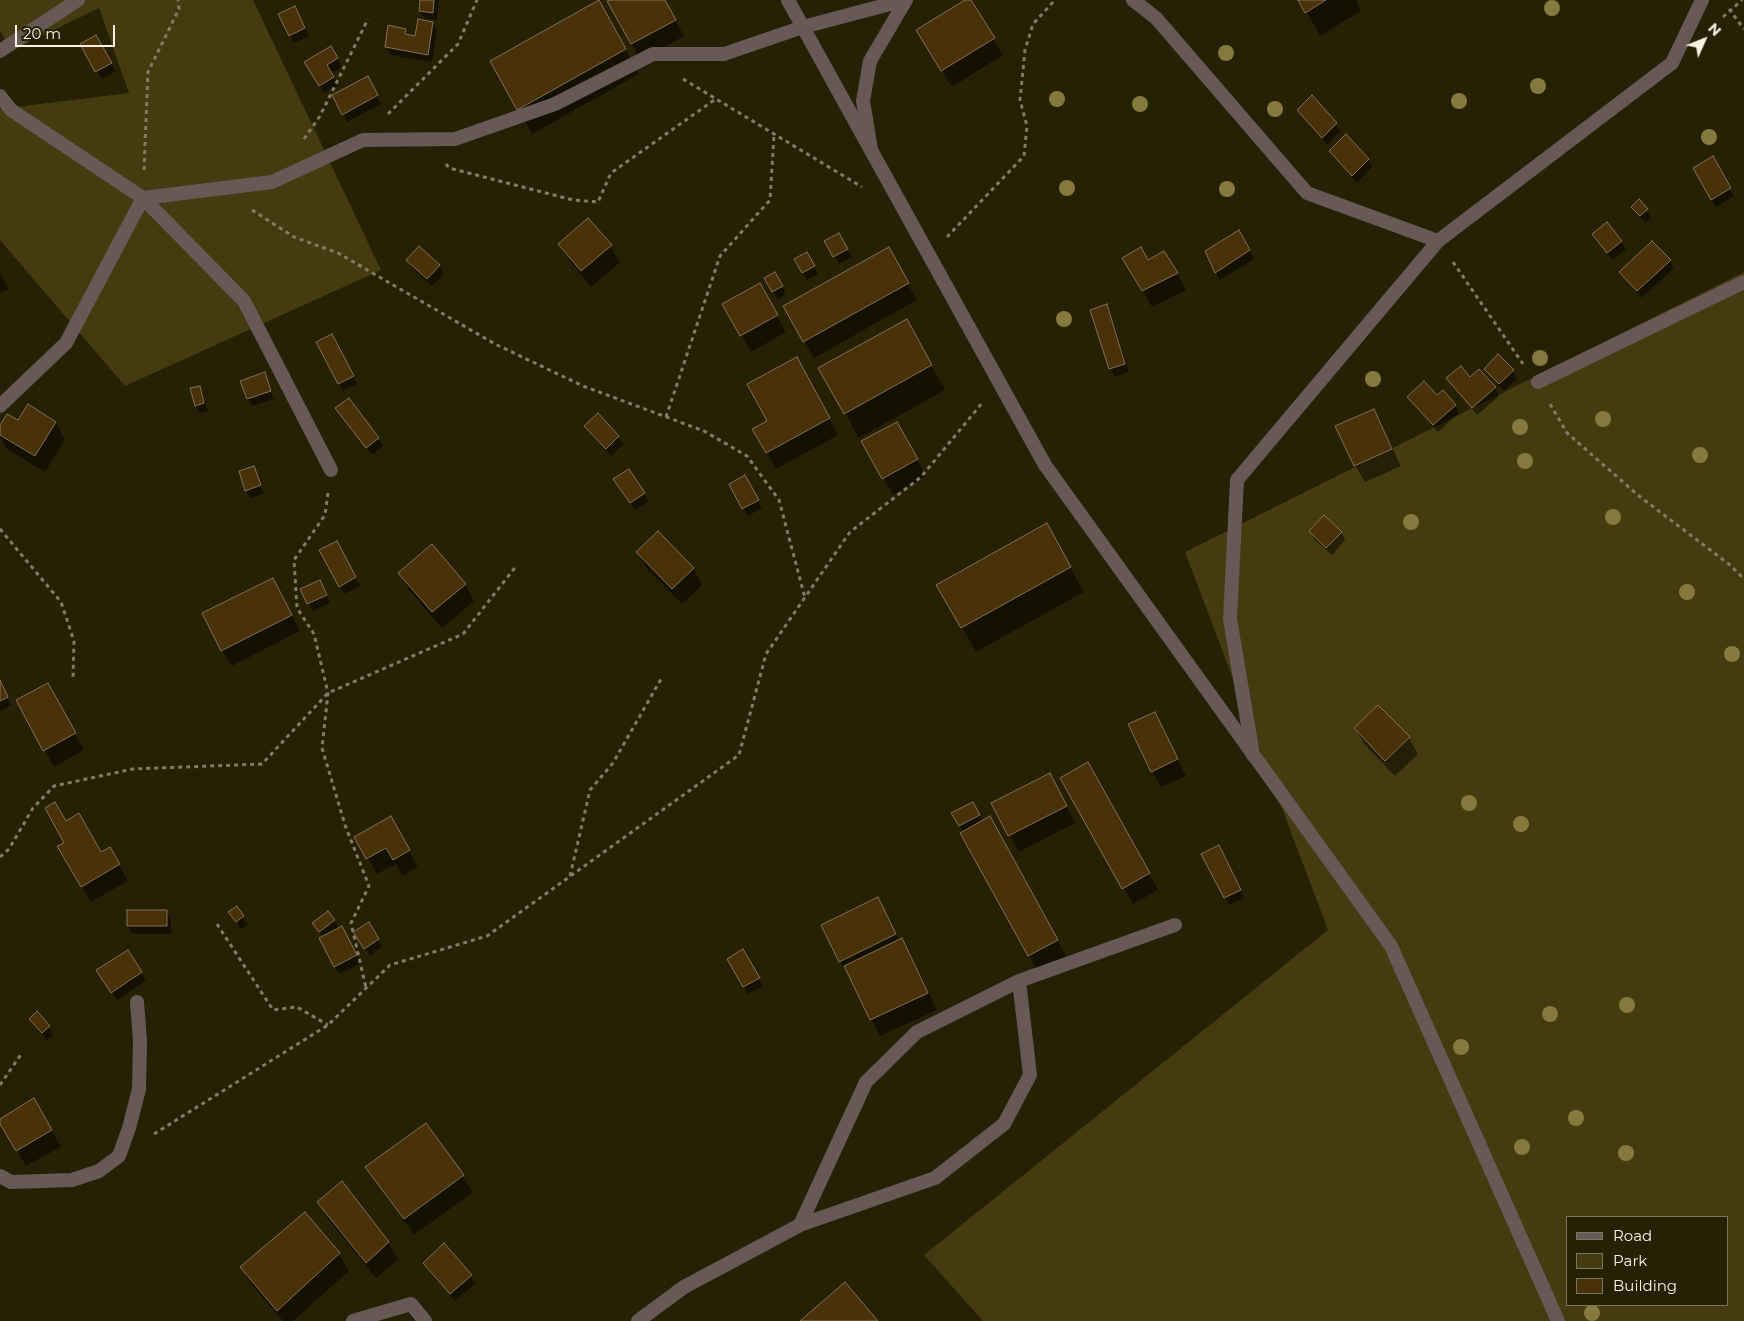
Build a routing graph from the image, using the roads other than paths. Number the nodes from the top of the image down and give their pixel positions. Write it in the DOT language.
graph roads {
  1 [pos="78,0"];
  2 [pos="788,0"];
  3 [pos="906,0"];
  4 [pos="1133,0"];
  5 [pos="1702,0"];
  6 [pos="803,27"];
  7 [pos="0,51"];
  8 [pos="0,96"];
  9 [pos="872,150"];
  10 [pos="142,198"];
  11 [pos="1438,241"];
  12 [pos="1744,282"];
  13 [pos="1538,382"];
  14 [pos="0,406"];
  15 [pos="331,470"];
  16 [pos="1253,755"];
  17 [pos="1175,925"];
  18 [pos="1018,981"];
  19 [pos="137,1002"];
  20 [pos="0,1176"];
  21 [pos="800,1225"];
  22 [pos="353,1321"];
  23 [pos="425,1321"];
  24 [pos="638,1321"];
  25 [pos="1558,1321"];
  1 -- 7 [label="street"];
  2 -- 6 [label="street"];
  3 -- 6 [label="street"];
  3 -- 9 [label="street"];
  4 -- 11 [label="street"];
  5 -- 11 [label="street"];
  6 -- 9 [label="street"];
  6 -- 10 [label="street"];
  8 -- 10 [label="street"];
  9 -- 16 [label="street"];
  10 -- 14 [label="street"];
  10 -- 15 [label="street"];
  11 -- 16 [label="street"];
  12 -- 13 [label="street"];
  16 -- 25 [label="street"];
  17 -- 18 [label="street"];
  18 -- 21 [label="street"];
  18 -- 21 [label="street"];
  19 -- 20 [label="street"];
  21 -- 24 [label="street"];
  22 -- 23 [label="street"];
}
